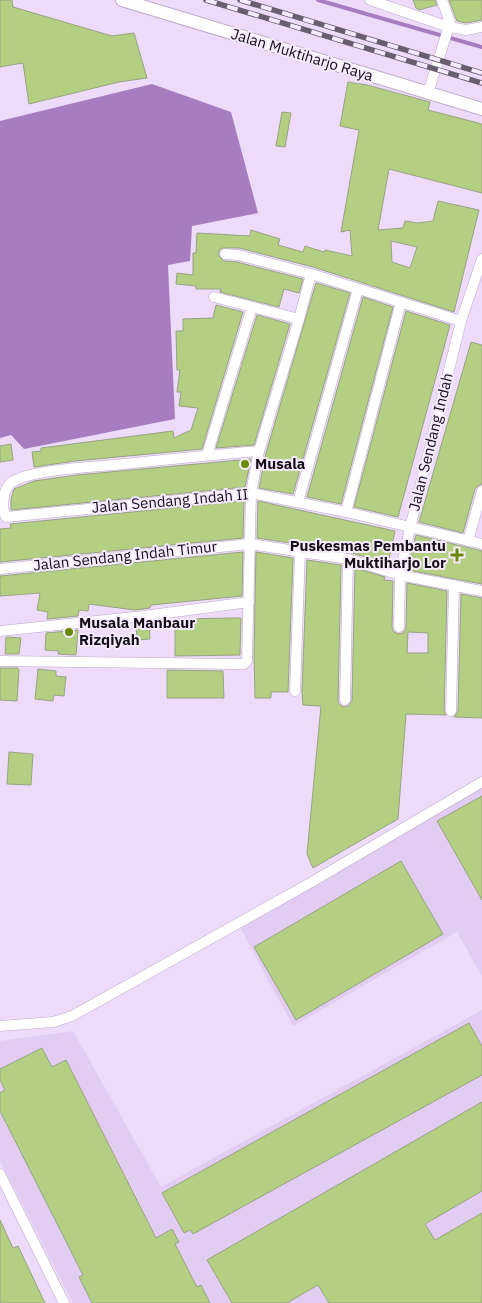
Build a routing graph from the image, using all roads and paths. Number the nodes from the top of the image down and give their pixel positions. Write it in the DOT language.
graph roads {
  1 [pos="122,0"];
  2 [pos="370,0"];
  3 [pos="442,0"];
  4 [pos="386,3"];
  5 [pos="482,27"];
  6 [pos="448,31"];
  7 [pos="428,93"];
  8 [pos="482,109"];
  9 [pos="225,254"];
  10 [pos="482,259"];
  11 [pos="311,274"];
  12 [pos="358,289"];
  13 [pos="478,289"];
  14 [pos="214,297"];
  15 [pos="401,302"];
  16 [pos="252,307"];
  17 [pos="299,319"];
  18 [pos="462,321"];
  19 [pos="259,451"];
  20 [pos="207,455"];
  21 [pos="482,491"];
  22 [pos="251,493"];
  23 [pos="298,502"];
  24 [pos="346,512"];
  25 [pos="410,528"];
  26 [pos="468,541"];
  27 [pos="250,544"];
  28 [pos="482,544"];
  29 [pos="300,551"];
  30 [pos="348,559"];
  31 [pos="0,569"];
  32 [pos="400,575"];
  33 [pos="454,585"];
  34 [pos="482,590"];
  35 [pos="249,602"];
  36 [pos="399,627"];
  37 [pos="0,631"];
  38 [pos="0,661"];
  39 [pos="295,691"];
  40 [pos="345,700"];
  41 [pos="451,711"];
  42 [pos="482,782"];
  43 [pos="0,1026"];
  44 [pos="0,1174"];
  45 [pos="64,1303"];
  1 -- 7 [label="street, Jalan Muktiharjo Raya"];
  2 -- 4 [label="street"];
  3 -- 6 [label="street"];
  4 -- 6 [label="street"];
  5 -- 6 [label="street"];
  6 -- 7 [label="street"];
  7 -- 8 [label="street, Jalan Muktiharjo Raya"];
  9 -- 11 [label="street"];
  10 -- 13 [label="street, Jalan Sendang Indah"];
  11 -- 12 [label="street"];
  11 -- 17 [label="street"];
  12 -- 15 [label="street"];
  12 -- 23 [label="street"];
  13 -- 18 [label="street, Jalan Sendang Indah"];
  14 -- 16 [label="street"];
  15 -- 18 [label="street"];
  15 -- 24 [label="street"];
  16 -- 17 [label="street"];
  16 -- 20 [label="street"];
  17 -- 19 [label="street"];
  18 -- 25 [label="street, Jalan Sendang Indah"];
  19 -- 20 [label="street"];
  19 -- 22 [label="street"];
  20 -- 22 [label="street, Jalan Sendang Indah II"];
  21 -- 26 [label="street"];
  22 -- 23 [label="street, Jalan Sendang Indah II"];
  22 -- 27 [label="street"];
  23 -- 24 [label="street, Jalan Sendang Indah II"];
  24 -- 25 [label="street, Jalan Sendang Indah II"];
  25 -- 26 [label="street, Jalan Sendang Indah II"];
  25 -- 32 [label="street, Jalan Sendang Indah"];
  26 -- 28 [label="street, Jalan Sendang Indah II"];
  27 -- 29 [label="street, Jalan Sendang Indah Timur"];
  27 -- 31 [label="street, Jalan Sendang Indah Timur"];
  27 -- 35 [label="street"];
  29 -- 30 [label="street, Jalan Sendang Indah Timur"];
  29 -- 39 [label="street"];
  30 -- 32 [label="street, Jalan Sendang Indah Timur"];
  30 -- 40 [label="street"];
  32 -- 33 [label="street, Jalan Sendang Indah Timur"];
  32 -- 36 [label="street, Jalan Sendang Indah"];
  33 -- 34 [label="street, Jalan Sendang Indah Timur"];
  33 -- 41 [label="street"];
  35 -- 37 [label="street"];
  35 -- 38 [label="street"];
  42 -- 43 [label="street"];
  44 -- 45 [label="street"];
}
